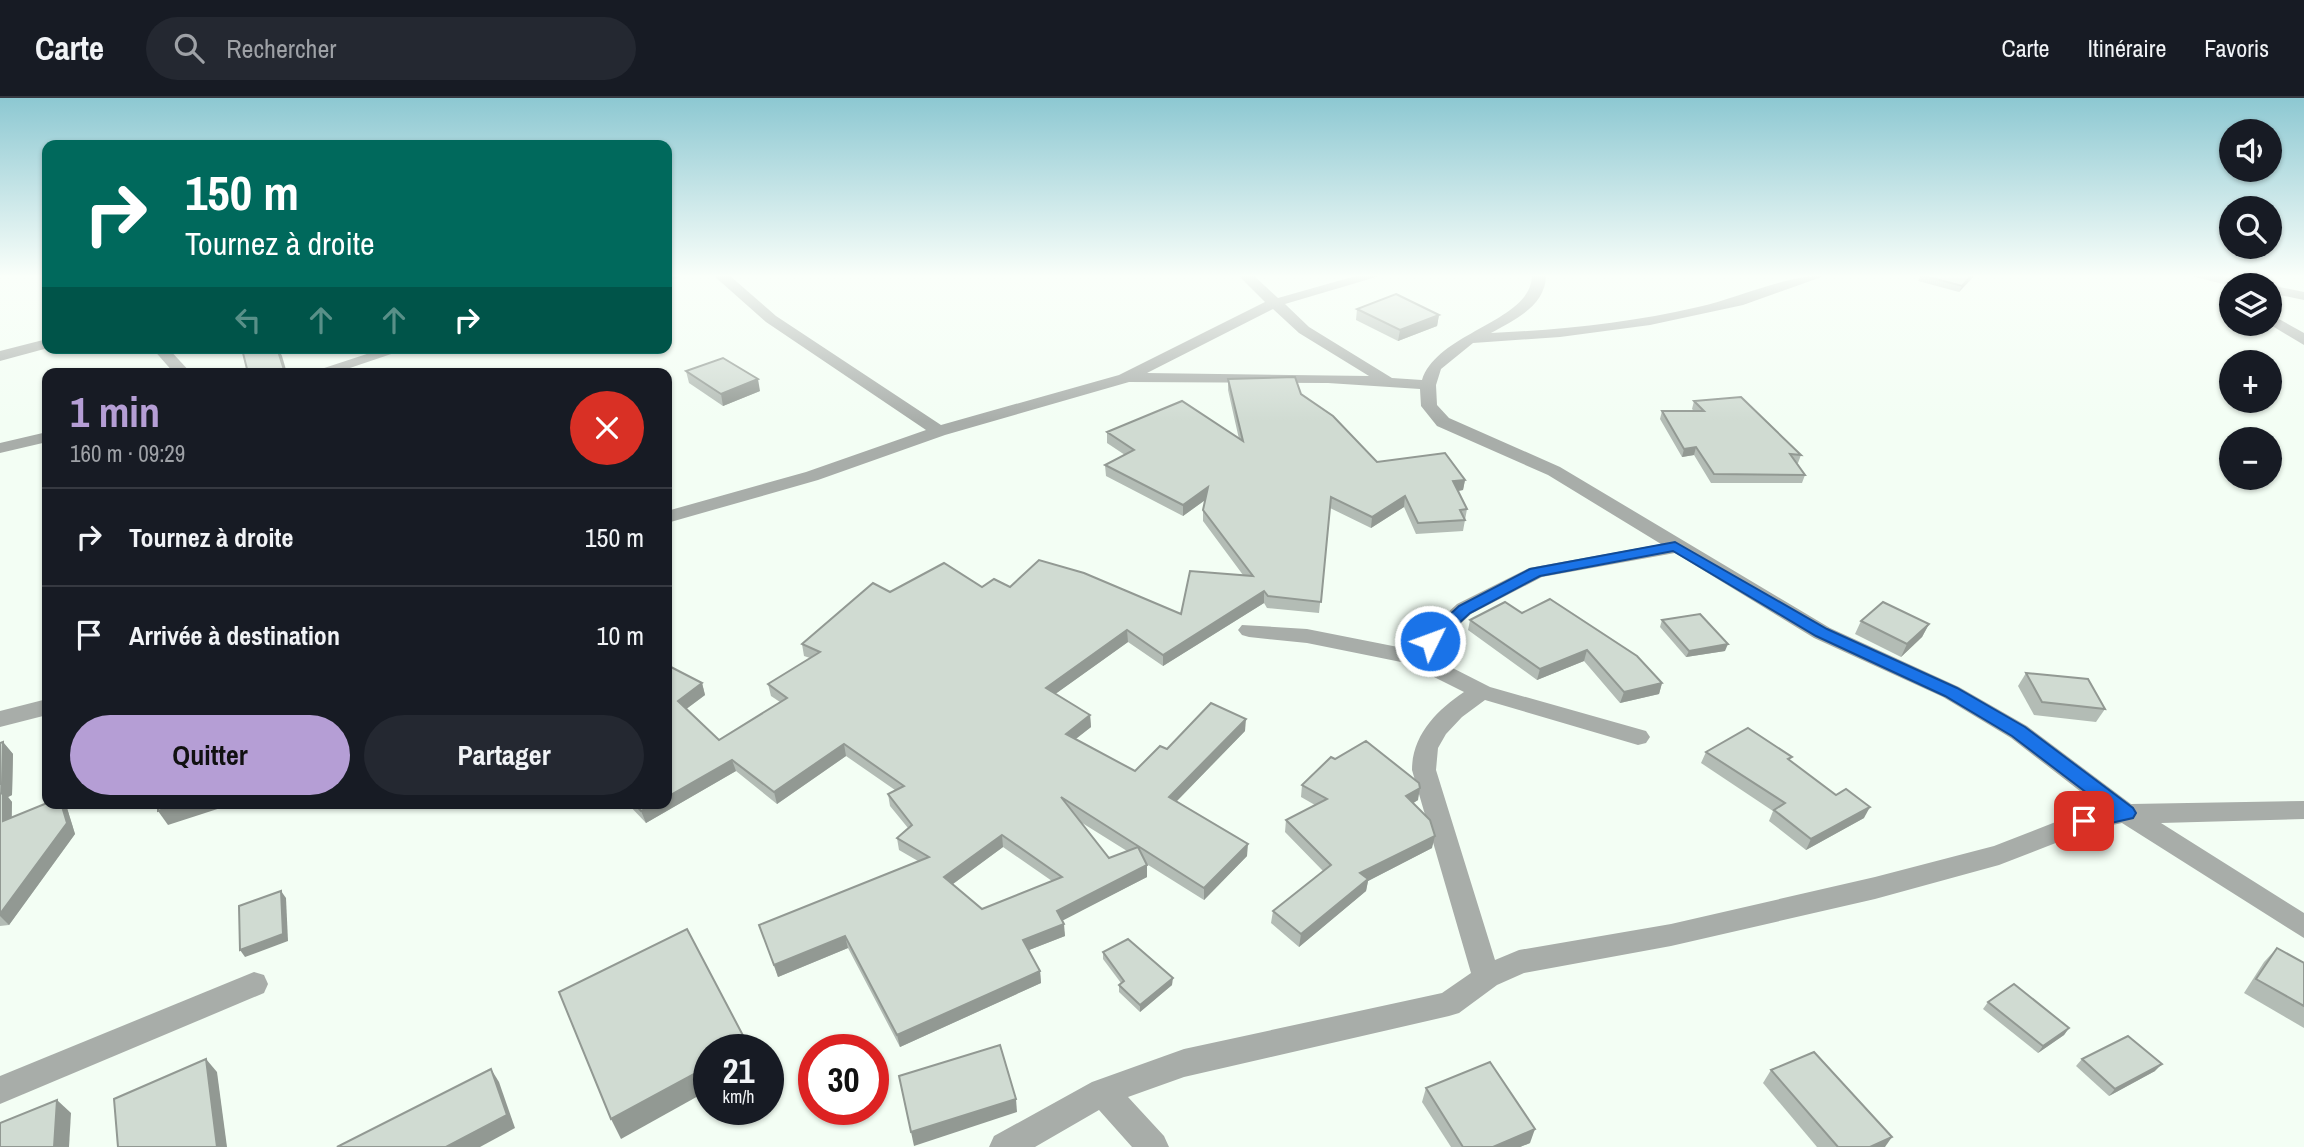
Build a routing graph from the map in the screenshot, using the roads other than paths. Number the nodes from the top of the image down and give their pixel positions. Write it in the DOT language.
graph roads {
  1 [pos="778,324"];
  2 [pos="1232,324"];
  3 [pos="1297,324"];
  4 [pos="1496,324"];
  5 [pos="1611,324"];
  6 [pos="2282,326"];
  7 [pos="1468,339"];
  8 [pos="2304,340"];
  9 [pos="42,345"];
  10 [pos="165,354"];
  11 [pos="382,354"];
  12 [pos="0,356"];
  13 [pos="178,368"];
  14 [pos="334,368"];
  15 [pos="1125,378"];
  16 [pos="1387,380"];
  17 [pos="1428,385"];
  18 [pos="939,430"];
  19 [pos="42,438"];
  20 [pos="0,448"];
  21 [pos="672,516"];
  22 [pos="1675,547"];
  23 [pos="1249,630"];
  24 [pos="1412,657"];
  25 [pos="1482,692"];
  26 [pos="42,708"];
  27 [pos="0,719"];
  28 [pos="1638,737"];
  29 [pos="2304,810"];
  30 [pos="2126,813"];
  31 [pos="2304,927"];
  32 [pos="1487,977"];
  33 [pos="254,984"];
  34 [pos="0,1090"];
  35 [pos="1103,1092"];
  36 [pos="1005,1147"];
  37 [pos="1153,1147"];
  1 -- 18 [label="street"];
  2 -- 15 [label="street"];
  3 -- 16 [label="street"];
  4 -- 7 [label="street"];
  5 -- 7 [label="street"];
  6 -- 8 [label="street"];
  7 -- 17 [label="street"];
  9 -- 12 [label="street"];
  10 -- 13 [label="street"];
  11 -- 14 [label="street"];
  15 -- 16 [label="street"];
  15 -- 18 [label="street"];
  16 -- 17 [label="street"];
  17 -- 22 [label="street"];
  18 -- 21 [label="street"];
  19 -- 20 [label="street"];
  22 -- 24 [label="street"];
  22 -- 30 [label="street"];
  23 -- 24 [label="street"];
  24 -- 25 [label="street"];
  25 -- 28 [label="street"];
  25 -- 32 [label="street"];
  26 -- 27 [label="street"];
  29 -- 30 [label="street"];
  30 -- 31 [label="street"];
  30 -- 32 [label="street"];
  32 -- 35 [label="street"];
  33 -- 34 [label="street"];
  35 -- 36 [label="street"];
  35 -- 37 [label="street"];
}
